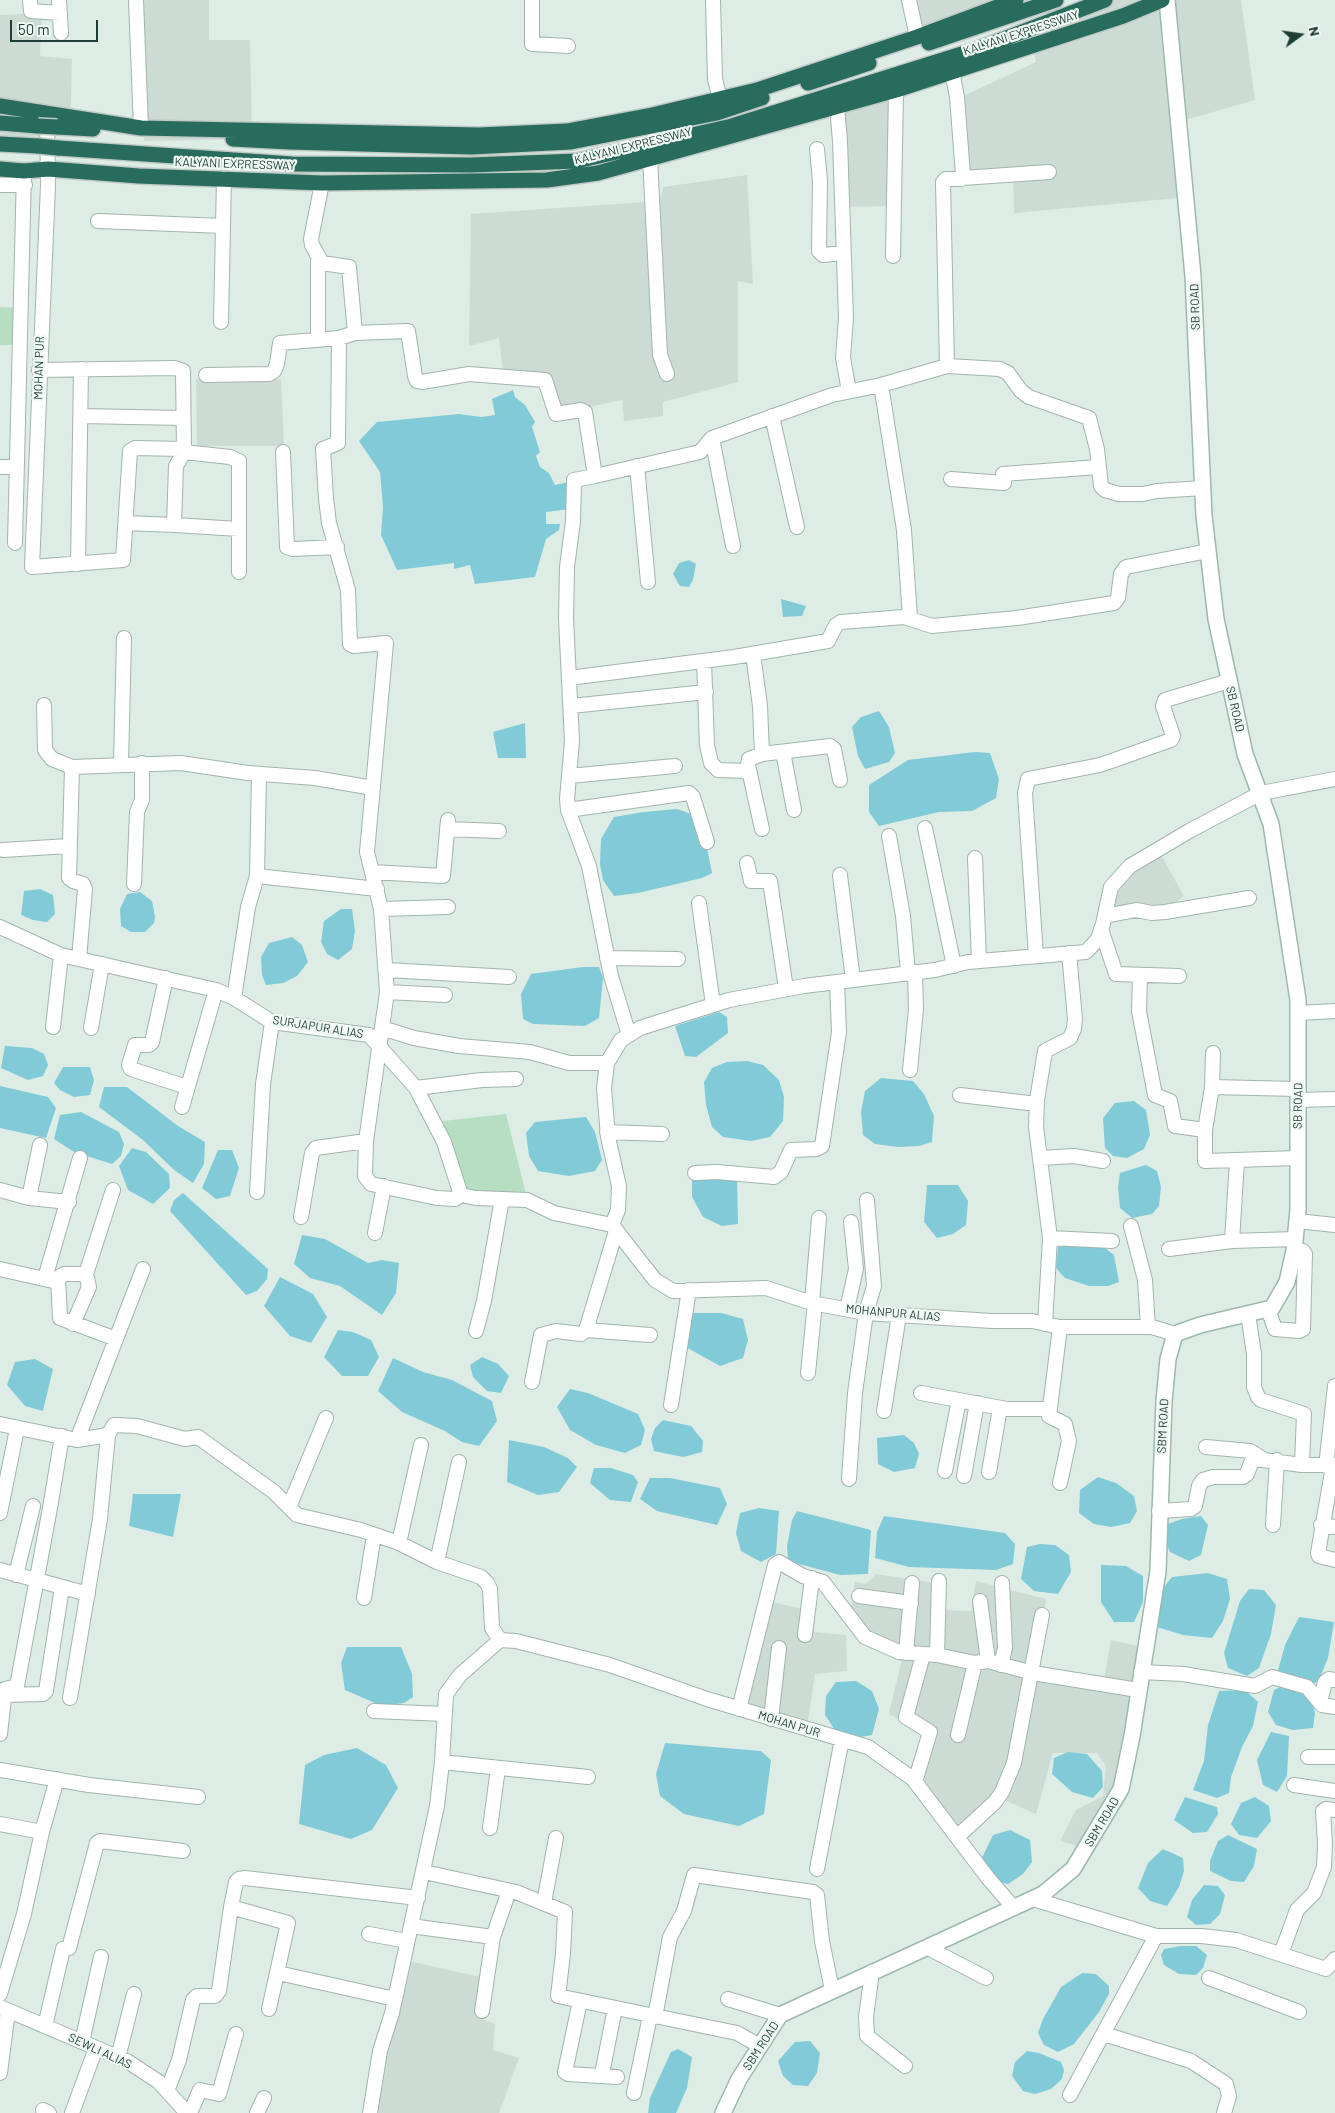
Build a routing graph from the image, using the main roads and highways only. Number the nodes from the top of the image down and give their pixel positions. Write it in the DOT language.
graph roads {
  1 [pos="1016,0"];
  2 [pos="1056,0"];
  3 [pos="1105,0"];
  4 [pos="1162,0"];
  5 [pos="0,106"];
  6 [pos="43,120"];
  7 [pos="0,123"];
  8 [pos="0,144"];
  9 [pos="0,169"];
  1 -- 6 [label="highway, KALYANI EXPRESSWAY"];
  2 -- 6 [label="highway, bridge"];
  3 -- 8 [label="highway, bridge"];
  4 -- 9 [label="highway, KALYANI EXPRESSWAY"];
  5 -- 6 [label="highway, KALYANI EXPRESSWAY"];
  6 -- 7 [label="highway"];
}
